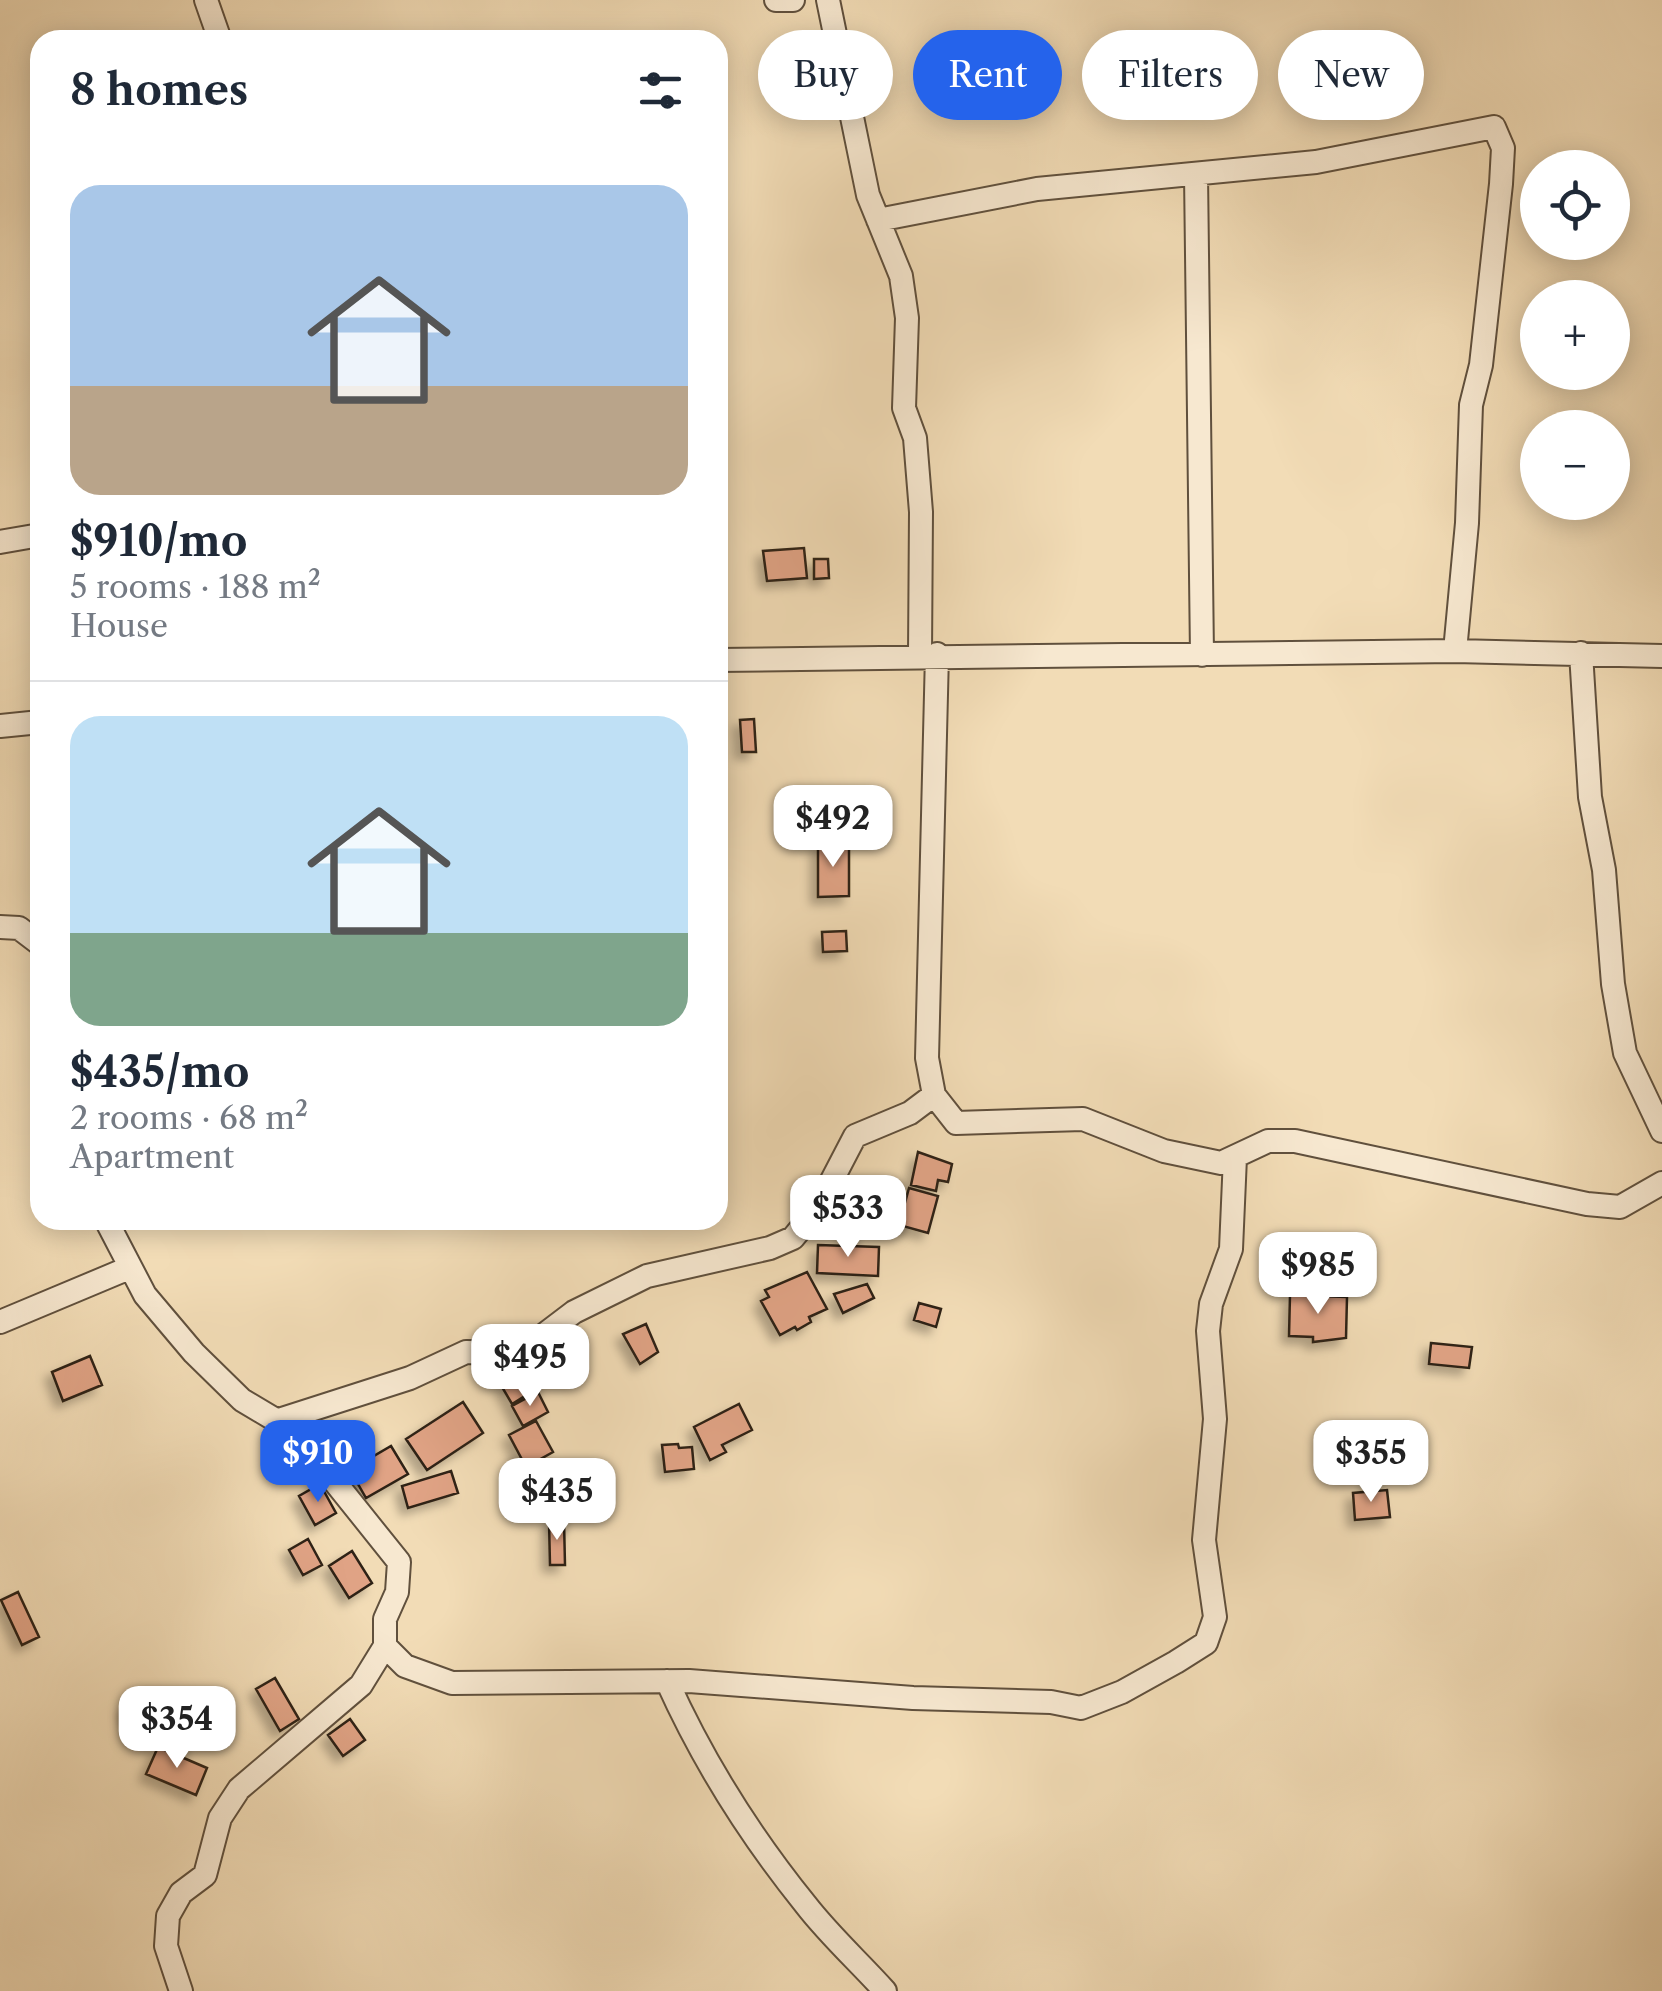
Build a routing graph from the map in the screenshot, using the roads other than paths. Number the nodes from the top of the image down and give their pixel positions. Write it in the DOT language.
graph roads {
  1 [pos="206,0"];
  2 [pos="776,0"];
  3 [pos="793,0"];
  4 [pos="828,0"];
  5 [pos="216,30"];
  6 [pos="1196,174"];
  7 [pos="878,220"];
  8 [pos="30,537"];
  9 [pos="0,542"];
  10 [pos="1455,652"];
  11 [pos="1581,652"];
  12 [pos="928,654"];
  13 [pos="1202,655"];
  14 [pos="1662,656"];
  15 [pos="728,660"];
  16 [pos="30,723"];
  17 [pos="0,726"];
  18 [pos="0,927"];
  19 [pos="30,936"];
  20 [pos="934,1095"];
  21 [pos="1662,1131"];
  22 [pos="1235,1157"];
  23 [pos="1662,1183"];
  24 [pos="111,1230"];
  25 [pos="129,1268"];
  26 [pos="0,1322"];
  27 [pos="276,1420"];
  28 [pos="386,1646"];
  29 [pos="667,1681"];
  30 [pos="181,1991"];
  31 [pos="885,1991"];
  1 -- 5 [label="street"];
  2 -- 3 [label="street"];
  4 -- 7 [label="street"];
  6 -- 7 [label="street"];
  6 -- 10 [label="street"];
  6 -- 13 [label="street"];
  7 -- 12 [label="street"];
  8 -- 9 [label="street"];
  10 -- 11 [label="street"];
  10 -- 13 [label="street"];
  11 -- 14 [label="street"];
  11 -- 21 [label="street"];
  12 -- 13 [label="street"];
  12 -- 15 [label="street"];
  12 -- 20 [label="street"];
  16 -- 17 [label="street"];
  18 -- 19 [label="street"];
  20 -- 22 [label="street"];
  20 -- 27 [label="street"];
  22 -- 23 [label="street"];
  22 -- 29 [label="street"];
  24 -- 25 [label="street"];
  25 -- 26 [label="street"];
  25 -- 27 [label="street"];
  27 -- 28 [label="street"];
  28 -- 29 [label="street"];
  28 -- 30 [label="street"];
  29 -- 31 [label="street"];
}
